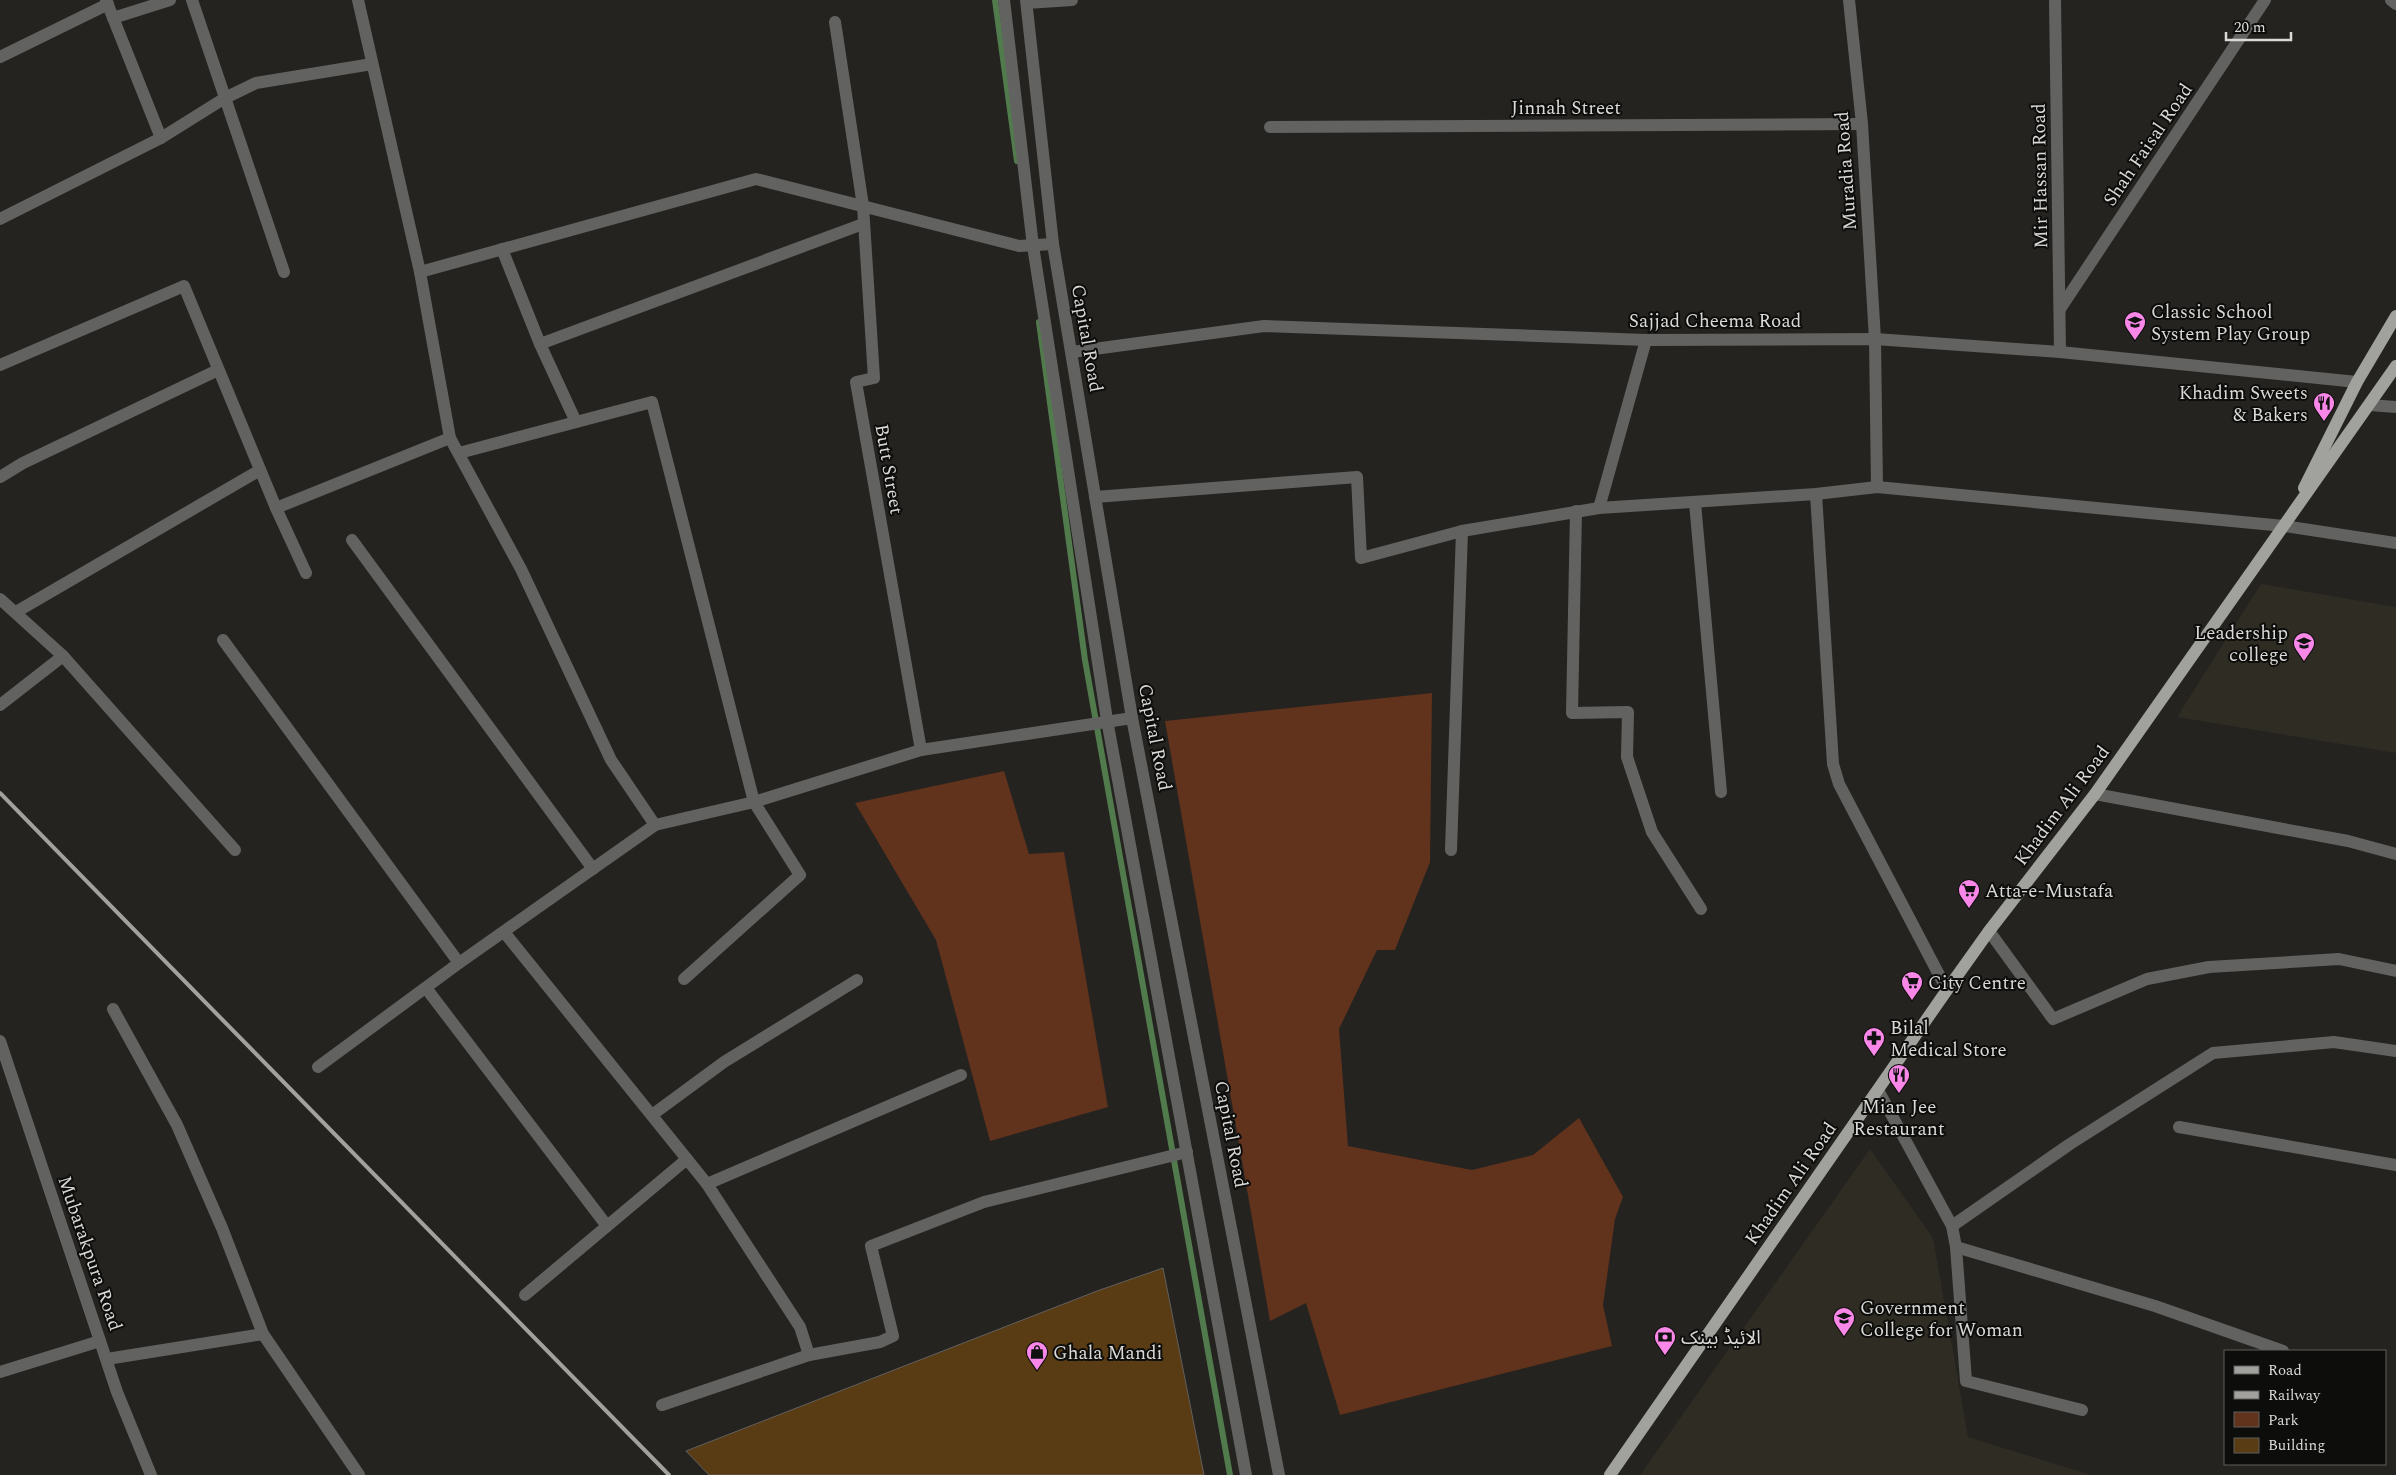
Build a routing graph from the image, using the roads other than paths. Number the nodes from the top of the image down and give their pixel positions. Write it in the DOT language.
graph roads {
  1 [pos="170,0"];
  2 [pos="192,0"];
  3 [pos="358,0"];
  4 [pos="1004,0"];
  5 [pos="1072,0"];
  6 [pos="1849,0"];
  7 [pos="2055,0"];
  8 [pos="2265,0"];
  9 [pos="2391,0"];
  10 [pos="107,2"];
  11 [pos="1026,2"];
  12 [pos="2396,4"];
  13 [pos="113,18"];
  14 [pos="835,22"];
  15 [pos="0,58"];
  16 [pos="372,64"];
  17 [pos="225,98"];
  18 [pos="1862,124"];
  19 [pos="1270,127"];
  20 [pos="161,138"];
  21 [pos="862,206"];
  22 [pos="0,219"];
  23 [pos="863,224"];
  24 [pos="1053,244"];
  25 [pos="1028,246"];
  26 [pos="502,249"];
  27 [pos="284,272"];
  28 [pos="420,272"];
  29 [pos="2060,309"];
  30 [pos="2396,316"];
  31 [pos="1875,339"];
  32 [pos="1646,340"];
  33 [pos="540,344"];
  34 [pos="1072,352"];
  35 [pos="2060,352"];
  36 [pos="0,365"];
  37 [pos="2396,366"];
  38 [pos="218,370"];
  39 [pos="2357,382"];
  40 [pos="2370,405"];
  41 [pos="2396,408"];
  42 [pos="576,422"];
  43 [pos="450,438"];
  44 [pos="459,453"];
  45 [pos="260,470"];
  46 [pos="0,477"];
  47 [pos="1877,487"];
  48 [pos="1816,494"];
  49 [pos="1096,497"];
  50 [pos="1696,503"];
  51 [pos="276,508"];
  52 [pos="1600,508"];
  53 [pos="1576,511"];
  54 [pos="2284,526"];
  55 [pos="1462,531"];
  56 [pos="352,540"];
  57 [pos="2396,543"];
  58 [pos="306,573"];
  59 [pos="0,599"];
  60 [pos="16,612"];
  61 [pos="223,640"];
  62 [pos="63,656"];
  63 [pos="0,705"];
  64 [pos="1132,718"];
  65 [pos="1107,720"];
  66 [pos="921,750"];
  67 [pos="1721,792"];
  68 [pos="2095,794"];
  69 [pos="754,802"];
  70 [pos="655,825"];
  71 [pos="235,850"];
  72 [pos="1452,850"];
  73 [pos="2396,854"];
  74 [pos="593,869"];
  75 [pos="1701,909"];
  76 [pos="1989,931"];
  77 [pos="504,932"];
  78 [pos="459,963"];
  79 [pos="2396,971"];
  80 [pos="684,979"];
  81 [pos="856,980"];
  82 [pos="426,988"];
  83 [pos="1947,990"];
  84 [pos="113,1009"];
  85 [pos="0,1042"];
  86 [pos="2396,1051"];
  87 [pos="318,1067"];
  88 [pos="961,1075"];
  89 [pos="1878,1090"];
  90 [pos="652,1115"];
  91 [pos="2180,1127"];
  92 [pos="1187,1152"];
  93 [pos="687,1159"];
  94 [pos="2396,1165"];
  95 [pos="707,1184"];
  96 [pos="607,1226"];
  97 [pos="1952,1226"];
  98 [pos="1956,1247"];
  99 [pos="525,1295"];
  100 [pos="263,1334"];
  101 [pos="100,1341"];
  102 [pos="2280,1350"];
  103 [pos="809,1355"];
  104 [pos="107,1359"];
  105 [pos="0,1372"];
  106 [pos="662,1405"];
  107 [pos="2082,1410"];
  108 [pos="151,1475"];
  109 [pos="359,1475"];
  110 [pos="1246,1475"];
  111 [pos="1279,1475"];
  112 [pos="1610,1475"];
  1 -- 13 [label="street"];
  2 -- 17 [label="street"];
  3 -- 16 [label="street"];
  4 -- 25 [label="street"];
  5 -- 11 [label="street"];
  6 -- 18 [label="street, Muradia Road"];
  7 -- 29 [label="street, Mir Hassan Road"];
  8 -- 29 [label="street, Shah Faisal Road"];
  9 -- 12 [label="street"];
  10 -- 13 [label="street"];
  10 -- 15 [label="street"];
  11 -- 24 [label="street, Capital Road"];
  13 -- 20 [label="street"];
  14 -- 21 [label="street, Butt Street"];
  16 -- 17 [label="street"];
  16 -- 28 [label="street"];
  17 -- 20 [label="street"];
  17 -- 27 [label="street"];
  18 -- 19 [label="street, Jinnah Street"];
  18 -- 31 [label="street, Muradia Road"];
  20 -- 22 [label="street"];
  21 -- 23 [label="street, Butt Street"];
  21 -- 25 [label="street"];
  21 -- 26 [label="street"];
  23 -- 33 [label="street"];
  23 -- 66 [label="street, Butt Street"];
  24 -- 25 [label="street"];
  24 -- 34 [label="street, Capital Road"];
  25 -- 65 [label="street"];
  26 -- 28 [label="street"];
  26 -- 33 [label="street"];
  28 -- 43 [label="street"];
  29 -- 35 [label="street, Mir Hassan Road"];
  30 -- 39 [label="main road, Khadim Ali Road"];
  31 -- 32 [label="street, Sajjad Cheema Road"];
  31 -- 35 [label="street, Sajjad Cheema Road"];
  31 -- 47 [label="street, Muradia Road"];
  32 -- 34 [label="street, Sajjad Cheema Road"];
  32 -- 52 [label="street"];
  33 -- 42 [label="street"];
  34 -- 49 [label="street, Capital Road"];
  35 -- 39 [label="street, Sajjad Cheema Road"];
  36 -- 38 [label="street"];
  37 -- 40 [label="main road, Khadim Ali Road"];
  38 -- 45 [label="street"];
  38 -- 46 [label="street"];
  39 -- 54 [label="main road, Khadim Ali Road"];
  40 -- 41 [label="street"];
  40 -- 54 [label="main road, Khadim Ali Road"];
  42 -- 44 [label="street"];
  42 -- 69 [label="street"];
  43 -- 44 [label="street"];
  43 -- 51 [label="street"];
  44 -- 70 [label="street"];
  45 -- 51 [label="street"];
  45 -- 60 [label="street"];
  47 -- 48 [label="street"];
  47 -- 54 [label="street"];
  48 -- 50 [label="street"];
  48 -- 83 [label="street"];
  49 -- 55 [label="street"];
  49 -- 64 [label="street, Capital Road"];
  50 -- 52 [label="street"];
  50 -- 67 [label="street"];
  51 -- 58 [label="street"];
  52 -- 53 [label="street"];
  53 -- 55 [label="street"];
  53 -- 75 [label="street"];
  54 -- 57 [label="street"];
  54 -- 68 [label="main road, Khadim Ali Road"];
  55 -- 72 [label="street"];
  56 -- 74 [label="street"];
  59 -- 60 [label="street"];
  60 -- 62 [label="street"];
  61 -- 78 [label="street"];
  62 -- 63 [label="street"];
  62 -- 71 [label="street"];
  64 -- 65 [label="street"];
  64 -- 111 [label="street, Capital Road"];
  65 -- 66 [label="street"];
  65 -- 92 [label="street"];
  66 -- 69 [label="street"];
  68 -- 73 [label="street"];
  68 -- 76 [label="main road, Khadim Ali Road"];
  69 -- 70 [label="street"];
  69 -- 80 [label="street"];
  70 -- 74 [label="street"];
  74 -- 77 [label="street"];
  76 -- 79 [label="street"];
  76 -- 83 [label="main road, Khadim Ali Road"];
  77 -- 78 [label="street"];
  77 -- 90 [label="street"];
  78 -- 82 [label="street"];
  81 -- 90 [label="street"];
  82 -- 87 [label="street"];
  82 -- 96 [label="street"];
  83 -- 89 [label="main road, Khadim Ali Road"];
  84 -- 100 [label="street"];
  85 -- 101 [label="street, Mubarakpura Road"];
  86 -- 97 [label="street"];
  88 -- 95 [label="street"];
  89 -- 97 [label="street"];
  89 -- 112 [label="main road, Khadim Ali Road"];
  90 -- 93 [label="street"];
  91 -- 94 [label="street"];
  92 -- 103 [label="street"];
  92 -- 110 [label="street"];
  93 -- 95 [label="street"];
  93 -- 96 [label="street"];
  95 -- 103 [label="street"];
  96 -- 99 [label="street"];
  97 -- 98 [label="street"];
  98 -- 102 [label="street"];
  98 -- 107 [label="street"];
  100 -- 104 [label="street"];
  100 -- 109 [label="street"];
  101 -- 104 [label="street, Mubarakpura Road"];
  101 -- 105 [label="street"];
  103 -- 106 [label="street"];
  104 -- 108 [label="street, Mubarakpura Road"];
}
